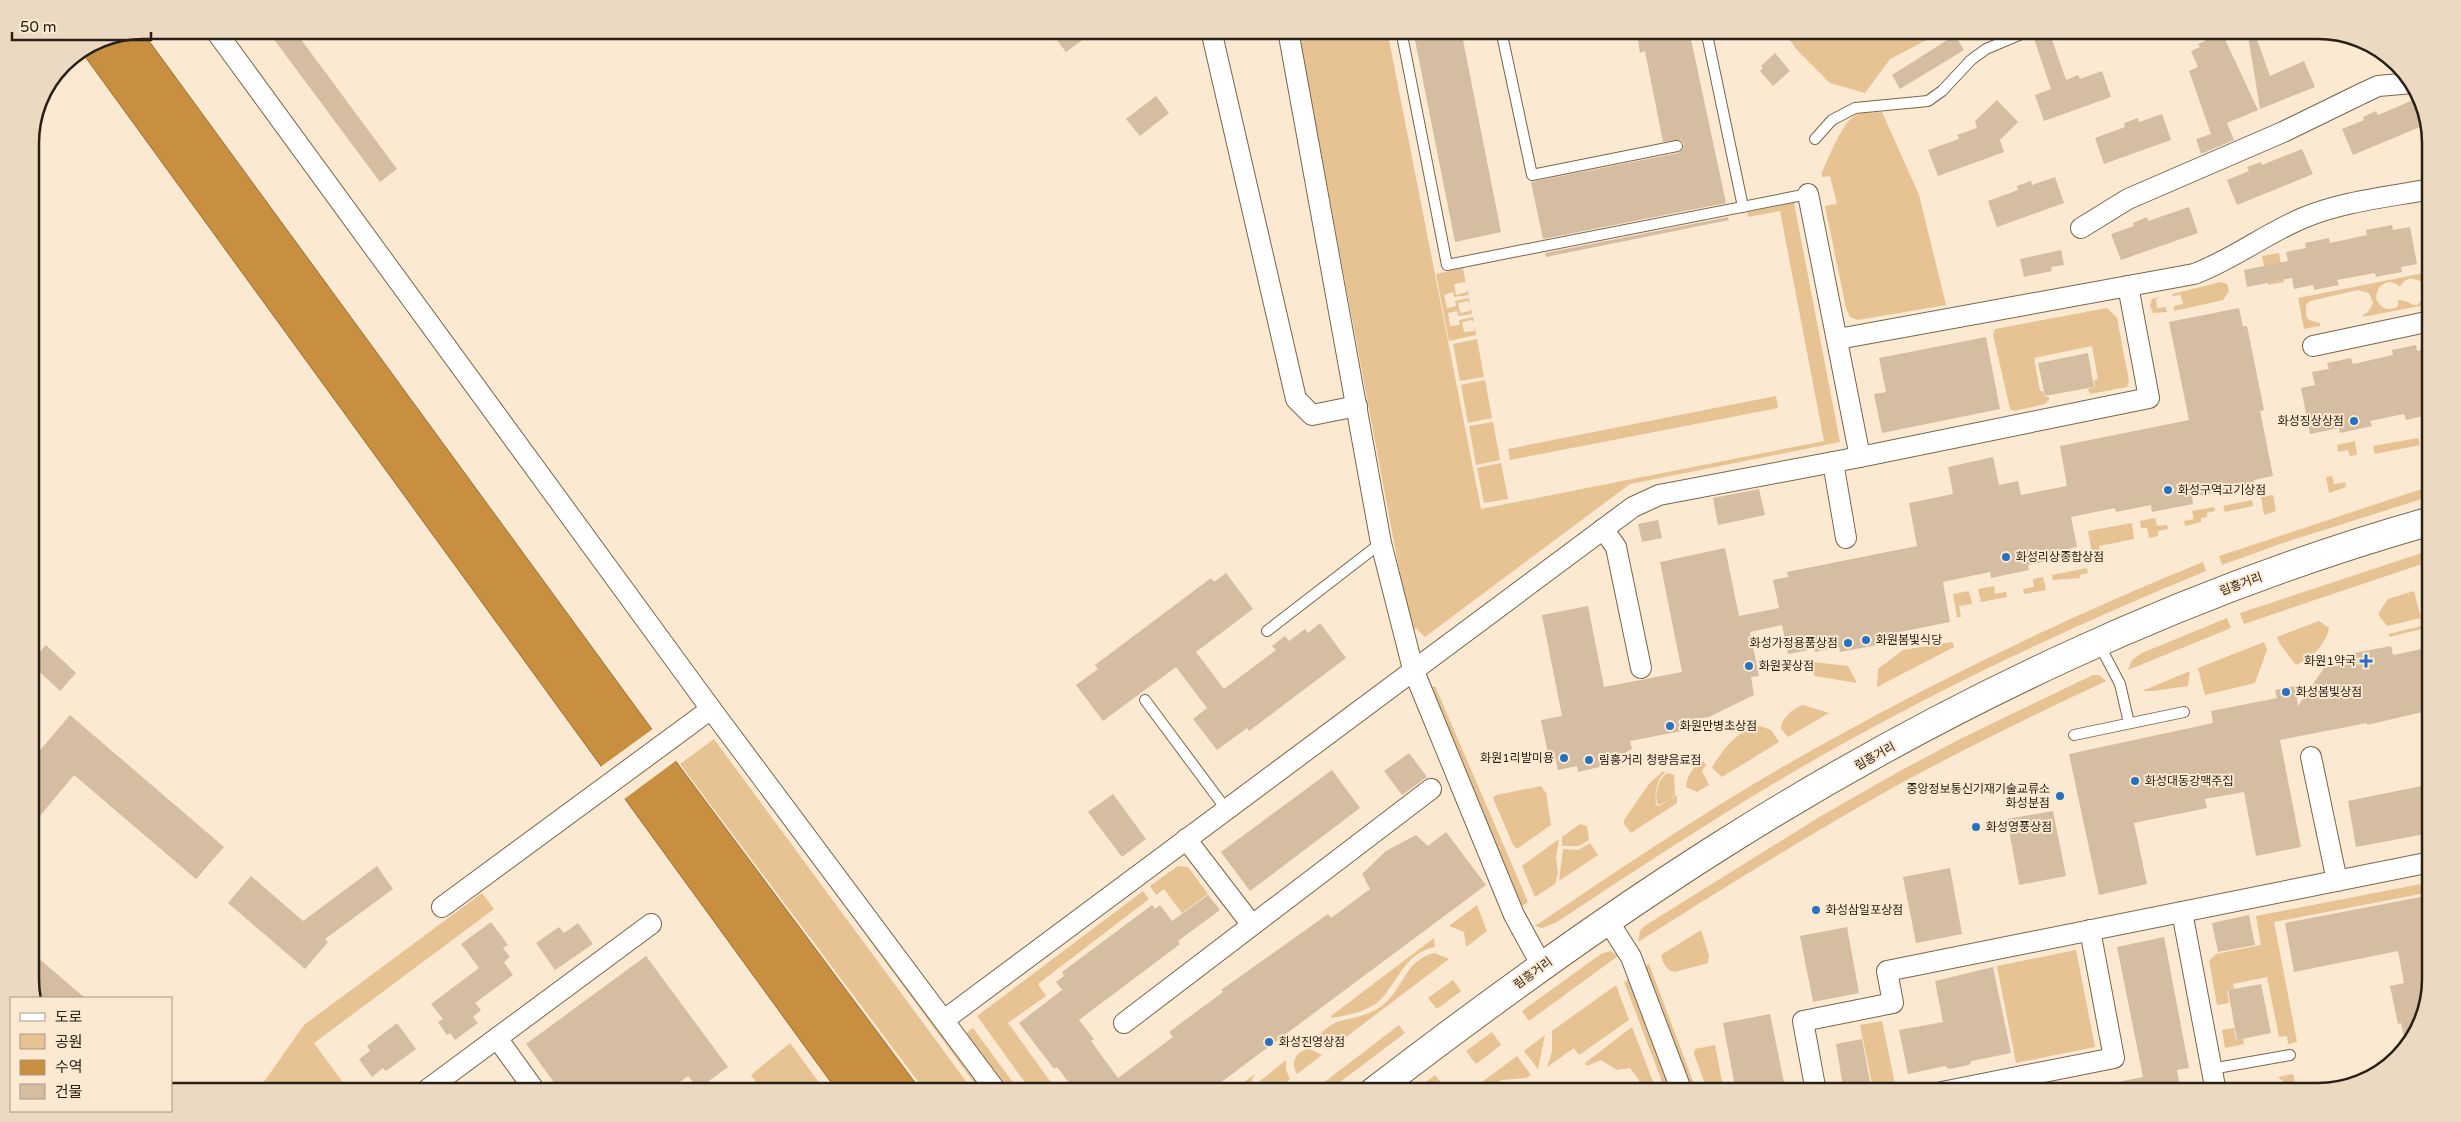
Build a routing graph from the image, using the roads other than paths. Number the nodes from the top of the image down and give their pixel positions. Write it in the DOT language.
graph roads {
  1 [pos="222,39"];
  2 [pos="1213,39"];
  3 [pos="1290,39"];
  4 [pos="1403,39"];
  5 [pos="1503,39"];
  6 [pos="1708,39"];
  7 [pos="2010,39"];
  8 [pos="2403,83"];
  9 [pos="1815,139"];
  10 [pos="1677,146"];
  11 [pos="2422,191"];
  12 [pos="1808,194"];
  13 [pos="1743,207"];
  14 [pos="2081,228"];
  15 [pos="2128,286"];
  16 [pos="2422,323"];
  17 [pos="1838,339"];
  18 [pos="2313,346"];
  19 [pos="1357,406"];
  20 [pos="1860,457"];
  21 [pos="1833,462"];
  22 [pos="2422,524"];
  23 [pos="1603,529"];
  24 [pos="1846,538"];
  25 [pos="1381,543"];
  26 [pos="1266,631"];
  27 [pos="2099,643"];
  28 [pos="1641,668"];
  29 [pos="1413,669"];
  30 [pos="1145,700"];
  31 [pos="711,709"];
  32 [pos="2184,712"];
  33 [pos="2129,724"];
  34 [pos="2074,736"];
  35 [pos="2312,757"];
  36 [pos="1432,789"];
  37 [pos="1226,809"];
  38 [pos="1186,839"];
  39 [pos="2422,864"];
  40 [pos="2337,881"];
  41 [pos="442,907"];
  42 [pos="2182,912"];
  43 [pos="1608,921"];
  44 [pos="651,924"];
  45 [pos="1252,926"];
  46 [pos="2090,930"];
  47 [pos="1542,966"];
  48 [pos="944,1020"];
  49 [pos="1124,1023"];
  50 [pos="497,1038"];
  51 [pos="2290,1055"];
  52 [pos="2211,1069"];
  53 [pos="436,1083"];
  54 [pos="530,1083"];
  55 [pos="990,1083"];
  56 [pos="1385,1083"];
  57 [pos="1679,1083"];
  58 [pos="1814,1083"];
  59 [pos="2021,1083"];
  60 [pos="2214,1083"];
  1 -- 31 [label="street"];
  2 -- 19 [label="street"];
  3 -- 19 [label="street"];
  4 -- 13 [label="lane"];
  5 -- 10 [label="lane"];
  6 -- 13 [label="lane"];
  7 -- 9 [label="lane"];
  8 -- 14 [label="street"];
  11 -- 15 [label="street"];
  12 -- 13 [label="lane"];
  12 -- 17 [label="street"];
  15 -- 17 [label="street"];
  15 -- 20 [label="street"];
  16 -- 18 [label="street"];
  17 -- 20 [label="street"];
  19 -- 25 [label="street"];
  20 -- 21 [label="street"];
  21 -- 23 [label="street"];
  21 -- 24 [label="street"];
  22 -- 27 [label="main road, 림흥거리"];
  23 -- 28 [label="street"];
  23 -- 29 [label="street"];
  25 -- 26 [label="lane"];
  25 -- 29 [label="street"];
  27 -- 33 [label="lane"];
  27 -- 43 [label="main road, 림흥거리"];
  29 -- 37 [label="street"];
  29 -- 47 [label="street"];
  30 -- 37 [label="lane"];
  31 -- 41 [label="street"];
  31 -- 48 [label="street"];
  32 -- 33 [label="lane"];
  33 -- 34 [label="lane"];
  35 -- 40 [label="street"];
  36 -- 45 [label="street"];
  37 -- 38 [label="street"];
  38 -- 45 [label="street"];
  38 -- 48 [label="street"];
  39 -- 40 [label="street"];
  40 -- 42 [label="street"];
  42 -- 46 [label="street"];
  42 -- 52 [label="street"];
  43 -- 47 [label="main road, 림흥거리"];
  43 -- 57 [label="street"];
  44 -- 50 [label="street"];
  45 -- 49 [label="street"];
  46 -- 58 [label="street"];
  46 -- 59 [label="street"];
  47 -- 56 [label="main road, 림흥거리"];
  48 -- 55 [label="street"];
  50 -- 53 [label="street"];
  50 -- 54 [label="street"];
  51 -- 52 [label="lane"];
  52 -- 60 [label="street"];
}
